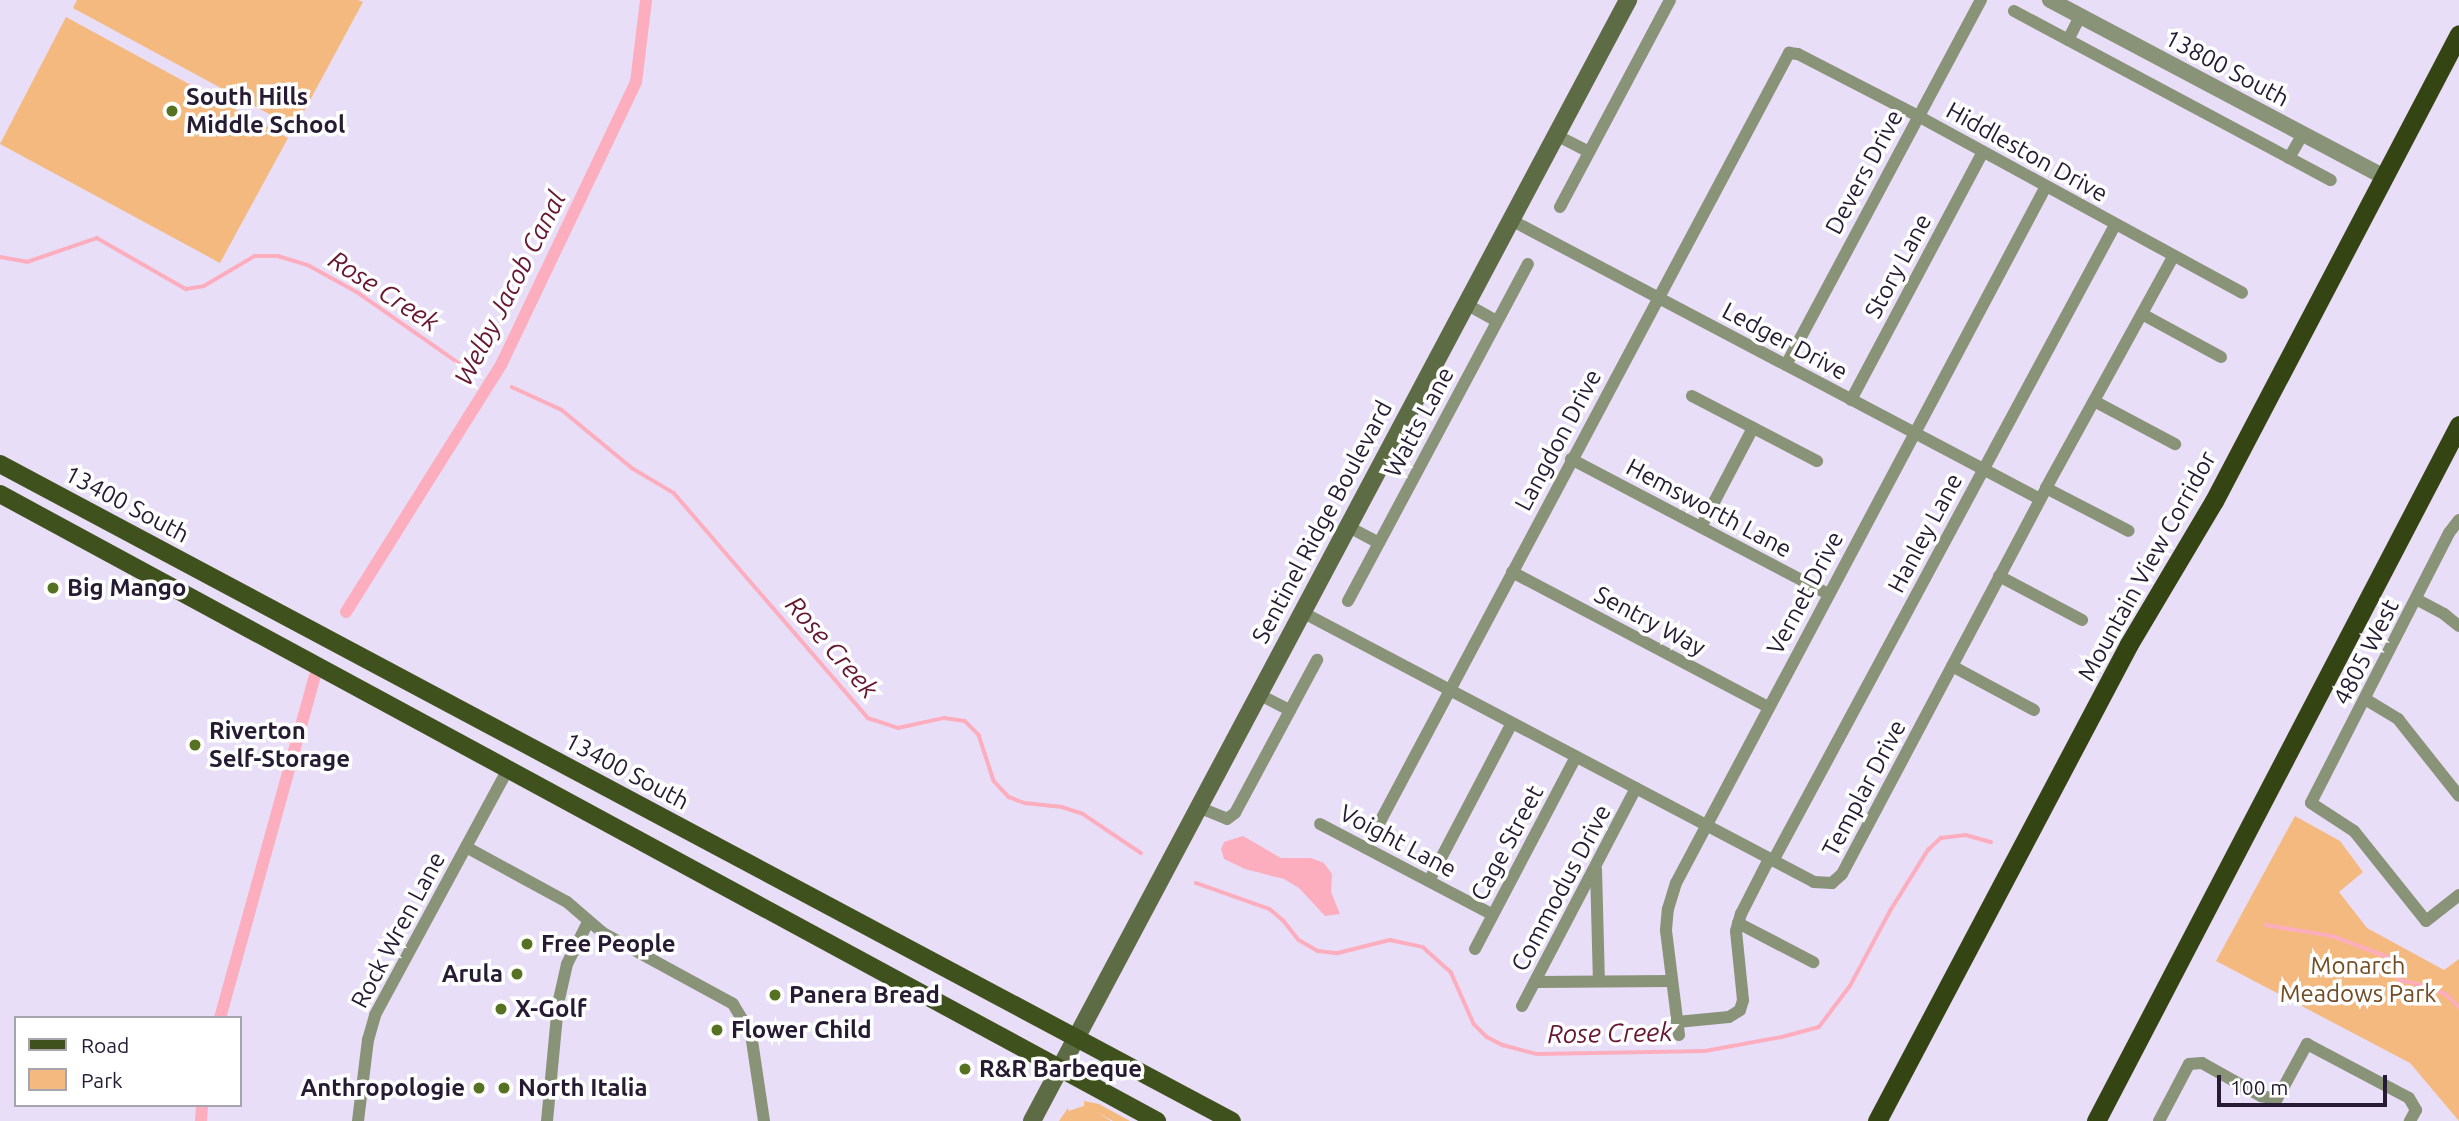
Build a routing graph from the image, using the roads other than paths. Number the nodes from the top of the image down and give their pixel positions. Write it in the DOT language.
graph roads {
  1 [pos="1628,0"];
  2 [pos="1670,0"];
  3 [pos="1981,0"];
  4 [pos="2050,0"];
  5 [pos="2014,11"];
  6 [pos="2080,16"];
  7 [pos="2459,34"];
  8 [pos="2068,40"];
  9 [pos="1789,53"];
  10 [pos="1918,116"];
  11 [pos="2303,134"];
  12 [pos="1556,135"];
  13 [pos="1589,152"];
  14 [pos="1983,152"];
  15 [pos="2290,158"];
  16 [pos="2384,177"];
  17 [pos="2331,180"];
  18 [pos="2045,188"];
  19 [pos="1560,206"];
  20 [pos="1511,220"];
  21 [pos="2115,225"];
  22 [pos="2174,257"];
  23 [pos="1528,264"];
  24 [pos="2242,293"];
  25 [pos="1657,297"];
  26 [pos="1466,304"];
  27 [pos="2142,314"];
  28 [pos="1497,321"];
  29 [pos="2221,357"];
  30 [pos="1786,365"];
  31 [pos="1692,396"];
  32 [pos="1851,400"];
  33 [pos="2094,401"];
  34 [pos="2459,425"];
  35 [pos="1753,428"];
  36 [pos="1915,433"];
  37 [pos="2175,444"];
  38 [pos="1571,459"];
  39 [pos="1817,461"];
  40 [pos="0,464"];
  41 [pos="1983,470"];
  42 [pos="2043,493"];
  43 [pos="0,494"];
  44 [pos="2459,520"];
  45 [pos="1347,526"];
  46 [pos="1701,527"];
  47 [pos="2129,531"];
  48 [pos="1379,543"];
  49 [pos="1511,572"];
  50 [pos="1999,576"];
  51 [pos="1828,594"];
  52 [pos="2416,599"];
  53 [pos="1348,601"];
  54 [pos="1302,611"];
  55 [pos="2082,620"];
  56 [pos="2459,626"];
  57 [pos="1317,660"];
  58 [pos="1952,666"];
  59 [pos="1449,690"];
  60 [pos="1258,694"];
  61 [pos="2365,699"];
  62 [pos="1768,708"];
  63 [pos="1290,710"];
  64 [pos="2034,710"];
  65 [pos="1512,723"];
  66 [pos="1576,757"];
  67 [pos="508,769"];
  68 [pos="1636,789"];
  69 [pos="2459,796"];
  70 [pos="1198,807"];
  71 [pos="1320,824"];
  72 [pos="1706,825"];
  73 [pos="466,847"];
  74 [pos="1366,848"];
  75 [pos="1771,860"];
  76 [pos="1596,866"];
  77 [pos="1429,881"];
  78 [pos="2459,895"];
  79 [pos="1493,915"];
  80 [pos="588,922"];
  81 [pos="1738,923"];
  82 [pos="1475,949"];
  83 [pos="1813,962"];
  84 [pos="1599,981"];
  85 [pos="1671,981"];
  86 [pos="1535,982"];
  87 [pos="1522,1006"];
  88 [pos="1678,1029"];
  89 [pos="1076,1038"];
  90 [pos="1059,1069"];
  91 [pos="358,1121"];
  92 [pos="547,1121"];
  93 [pos="764,1121"];
  94 [pos="1032,1121"];
  95 [pos="1157,1121"];
  96 [pos="1232,1121"];
  97 [pos="1877,1121"];
  98 [pos="2096,1121"];
  99 [pos="2159,1121"];
  100 [pos="2410,1121"];
  1 -- 12 [label="main road, Sentinel Ridge Boulevard"];
  2 -- 13 [label="street"];
  3 -- 10 [label="street, Devers Drive"];
  4 -- 6 [label="street, 13800 South"];
  5 -- 8 [label="street"];
  6 -- 8 [label="street"];
  6 -- 11 [label="street, 13800 South"];
  7 -- 16 [label="highway, Mountain View Corridor"];
  8 -- 15 [label="street"];
  9 -- 10 [label="street, Hiddleston Drive"];
  9 -- 25 [label="street, Langdon Drive"];
  10 -- 14 [label="street, Hiddleston Drive"];
  10 -- 30 [label="street, Devers Drive"];
  11 -- 15 [label="street"];
  11 -- 16 [label="street, 13800 South"];
  12 -- 13 [label="street"];
  12 -- 20 [label="main road, Sentinel Ridge Boulevard"];
  13 -- 19 [label="street"];
  14 -- 18 [label="street, Hiddleston Drive"];
  14 -- 32 [label="street, Story Lane"];
  15 -- 17 [label="street"];
  16 -- 97 [label="highway, Mountain View Corridor"];
  18 -- 21 [label="street, Hiddleston Drive"];
  18 -- 36 [label="street, Vernet Drive"];
  20 -- 25 [label="street, Ledger Drive"];
  20 -- 26 [label="main road, Sentinel Ridge Boulevard"];
  21 -- 22 [label="street, Hiddleston Drive"];
  21 -- 41 [label="street, Hanley Lane"];
  22 -- 24 [label="street, Hiddleston Drive"];
  22 -- 27 [label="street, Templar Drive"];
  23 -- 28 [label="street, Watts Lane"];
  25 -- 30 [label="street, Ledger Drive"];
  25 -- 38 [label="street, Langdon Drive"];
  26 -- 28 [label="street"];
  26 -- 45 [label="main road, Sentinel Ridge Boulevard"];
  27 -- 29 [label="street"];
  27 -- 33 [label="street, Templar Drive"];
  28 -- 48 [label="street, Watts Lane"];
  30 -- 32 [label="street, Ledger Drive"];
  31 -- 35 [label="street"];
  32 -- 36 [label="street, Ledger Drive"];
  33 -- 37 [label="street"];
  33 -- 42 [label="street, Templar Drive"];
  34 -- 98 [label="highway"];
  35 -- 39 [label="street"];
  35 -- 46 [label="street"];
  36 -- 41 [label="street, Ledger Drive"];
  36 -- 51 [label="street, Vernet Drive"];
  38 -- 46 [label="street, Hemsworth Lane"];
  38 -- 49 [label="street, Langdon Drive"];
  40 -- 89 [label="main road, 13400 South"];
  41 -- 42 [label="street, Ledger Drive"];
  41 -- 75 [label="street, Hanley Lane"];
  42 -- 47 [label="street, Ledger Drive"];
  42 -- 50 [label="street, Templar Drive"];
  43 -- 67 [label="main road"];
  44 -- 52 [label="street, 4805 West"];
  45 -- 48 [label="street"];
  45 -- 54 [label="main road, Sentinel Ridge Boulevard"];
  46 -- 51 [label="street, Hemsworth Lane"];
  48 -- 53 [label="street, Watts Lane"];
  49 -- 59 [label="street, Langdon Drive"];
  49 -- 62 [label="street, Sentry Way"];
  50 -- 55 [label="street"];
  50 -- 58 [label="street, Templar Drive"];
  51 -- 62 [label="street, Vernet Drive"];
  52 -- 56 [label="street"];
  52 -- 61 [label="street, 4805 West"];
  54 -- 59 [label="street, Templar Drive"];
  54 -- 60 [label="main road, Sentinel Ridge Boulevard"];
  57 -- 63 [label="street"];
  58 -- 64 [label="street"];
  58 -- 75 [label="street, Templar Drive"];
  59 -- 65 [label="street, Templar Drive"];
  59 -- 74 [label="street, Langdon Drive"];
  60 -- 63 [label="street"];
  60 -- 70 [label="main road, Sentinel Ridge Boulevard"];
  61 -- 69 [label="street"];
  61 -- 78 [label="street, 4805 West"];
  62 -- 72 [label="street, Vernet Drive"];
  63 -- 70 [label="street"];
  65 -- 66 [label="street, Templar Drive"];
  65 -- 77 [label="street"];
  66 -- 68 [label="street, Templar Drive"];
  66 -- 79 [label="street, Cage Street"];
  67 -- 73 [label="street, Rock Wren Lane"];
  67 -- 90 [label="main road"];
  68 -- 72 [label="street, Templar Drive"];
  68 -- 76 [label="street, Commodus Drive"];
  70 -- 89 [label="main road, Sentinel Ridge Boulevard"];
  71 -- 74 [label="street, Voight Lane"];
  72 -- 75 [label="street, Templar Drive"];
  72 -- 85 [label="street, Vernet Drive"];
  73 -- 80 [label="street"];
  73 -- 91 [label="street, Rock Wren Lane"];
  74 -- 77 [label="street, Voight Lane"];
  75 -- 81 [label="street, Hanley Lane"];
  76 -- 84 [label="street"];
  76 -- 86 [label="street, Commodus Drive"];
  77 -- 79 [label="street, Voight Lane"];
  79 -- 82 [label="street, Cage Street"];
  80 -- 92 [label="street"];
  80 -- 93 [label="street"];
  81 -- 83 [label="street"];
  81 -- 88 [label="street, Hanley Lane"];
  84 -- 85 [label="street"];
  84 -- 86 [label="street"];
  85 -- 88 [label="street, Vernet Drive"];
  86 -- 87 [label="street, Commodus Drive"];
  89 -- 90 [label="main road, Sentinel Ridge Boulevard"];
  89 -- 96 [label="main road, 13400 South"];
  90 -- 94 [label="main road, Sentinel Ridge Boulevard"];
  90 -- 95 [label="main road"];
  99 -- 100 [label="street"];
}
